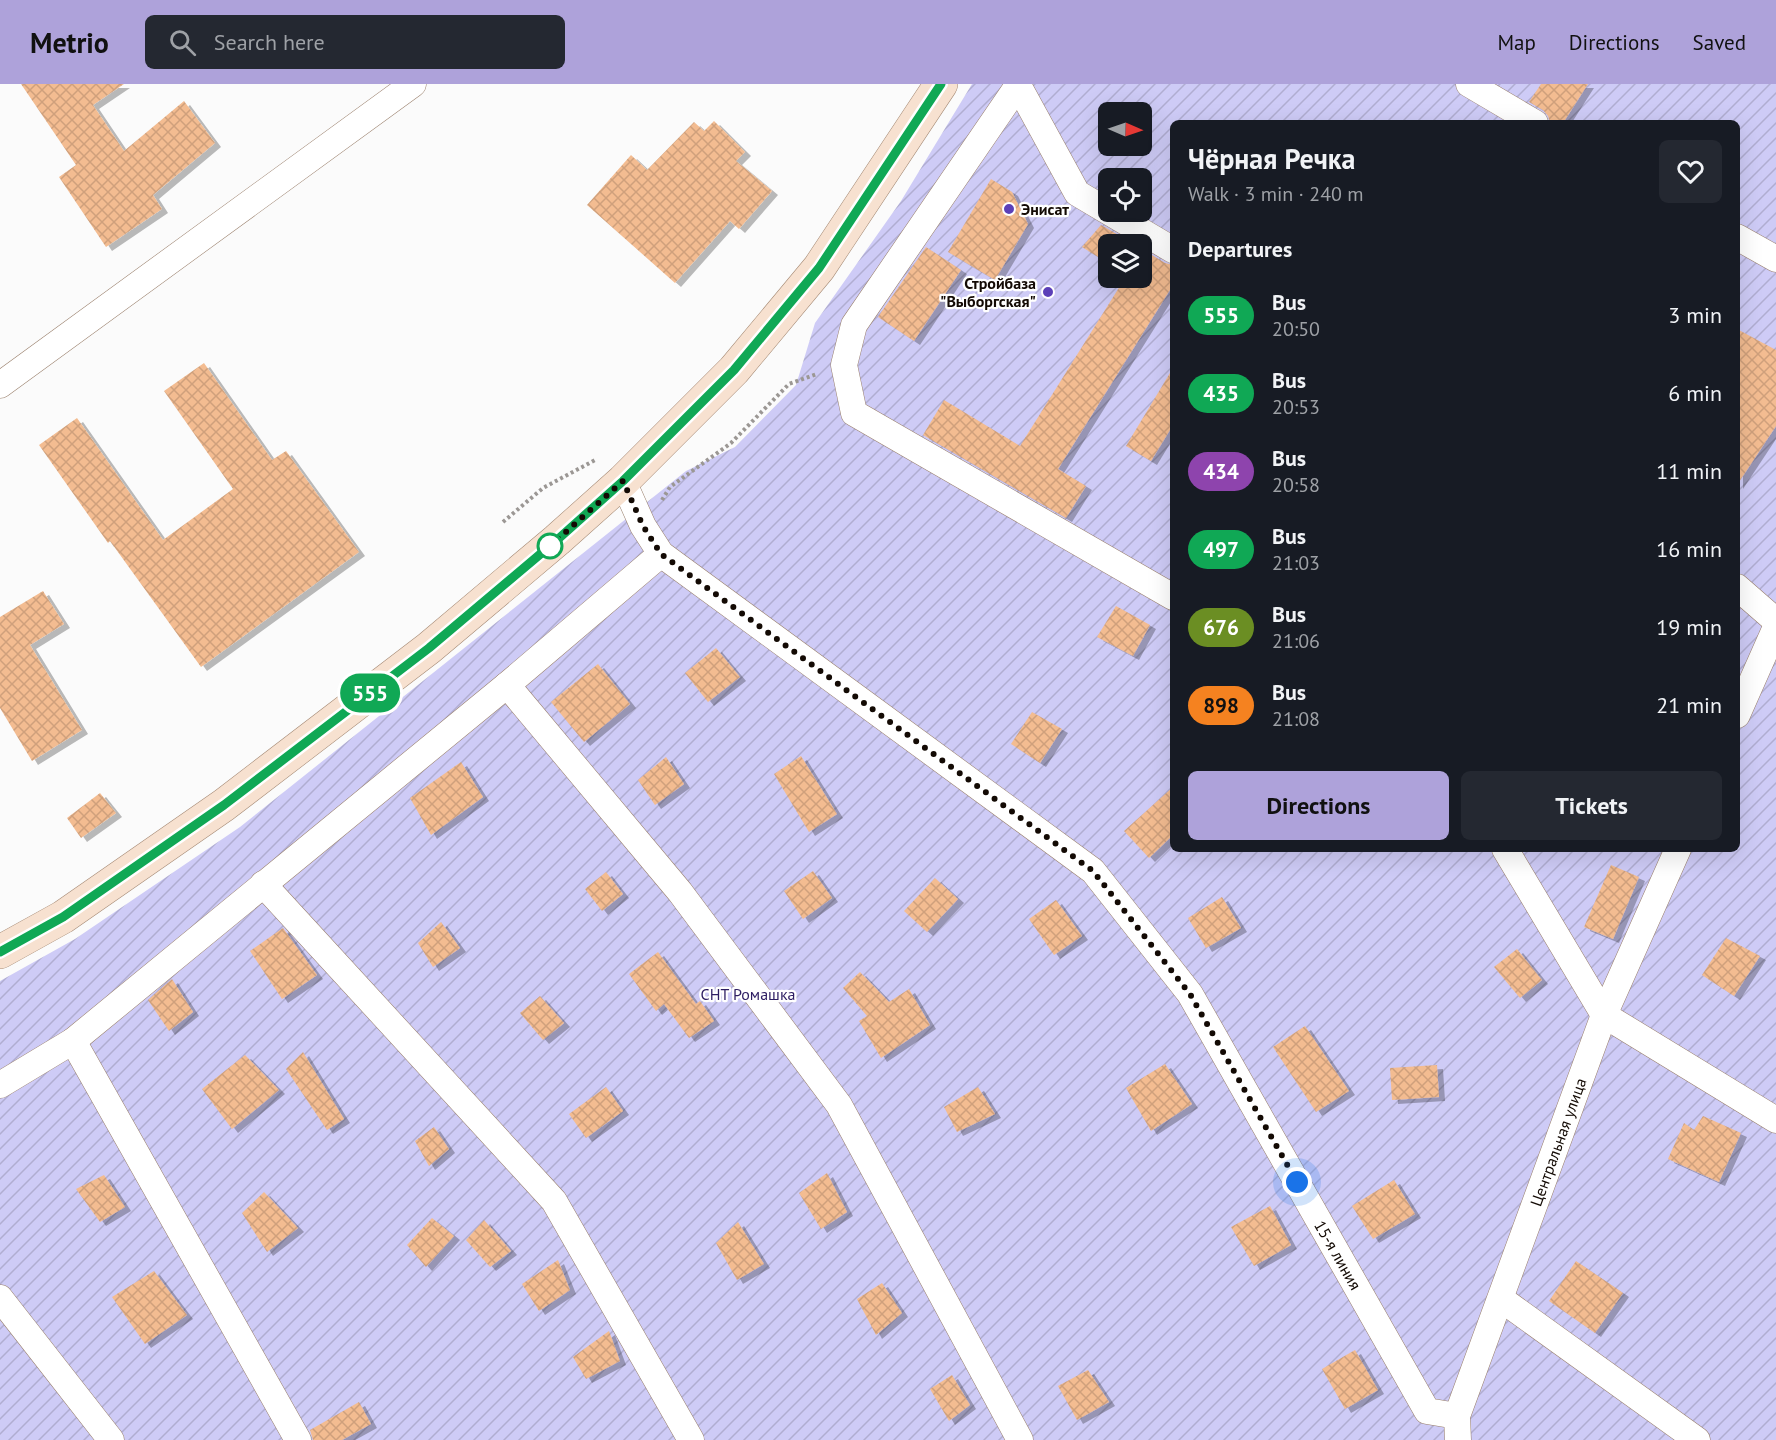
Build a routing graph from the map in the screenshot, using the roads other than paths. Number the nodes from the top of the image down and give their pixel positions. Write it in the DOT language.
graph roads {
  1 [pos="413,84"];
  2 [pos="941,84"];
  3 [pos="1019,84"];
  4 [pos="1469,84"];
  5 [pos="1530,120"];
  6 [pos="1740,239"];
  7 [pos="1170,248"];
  8 [pos="1776,260"];
  9 [pos="0,385"];
  10 [pos="623,481"];
  11 [pos="661,554"];
  12 [pos="1740,590"];
  13 [pos="1170,595"];
  14 [pos="1776,621"];
  15 [pos="1776,627"];
  16 [pos="507,685"];
  17 [pos="1740,708"];
  18 [pos="1506,852"];
  19 [pos="1677,852"];
  20 [pos="263,884"];
  21 [pos="0,952"];
  22 [pos="1604,1014"];
  23 [pos="73,1041"];
  24 [pos="0,1085"];
  25 [pos="1776,1120"];
  26 [pos="0,1298"];
  27 [pos="1501,1299"];
  28 [pos="1458,1428"];
  29 [pos="111,1440"];
  30 [pos="298,1440"];
  31 [pos="691,1440"];
  32 [pos="1020,1440"];
  33 [pos="1697,1440"];
  1 -- 9 [label="street"];
  2 -- 10 [label="main road"];
  3 -- 7 [label="street"];
  3 -- 13 [label="street"];
  4 -- 5 [label="street"];
  6 -- 8 [label="street"];
  10 -- 11 [label="street, 15-я линия"];
  10 -- 21 [label="main road"];
  11 -- 16 [label="street"];
  11 -- 28 [label="street, 15-я линия"];
  12 -- 14 [label="street"];
  15 -- 17 [label="street"];
  16 -- 20 [label="street"];
  16 -- 32 [label="street"];
  18 -- 22 [label="street"];
  19 -- 22 [label="street, Центральная улица"];
  20 -- 23 [label="street"];
  20 -- 31 [label="street"];
  22 -- 25 [label="street"];
  22 -- 27 [label="street, Центральная улица"];
  23 -- 24 [label="street"];
  23 -- 30 [label="street"];
  26 -- 29 [label="street"];
  27 -- 28 [label="street, Центральная улица"];
  27 -- 33 [label="street"];
}
